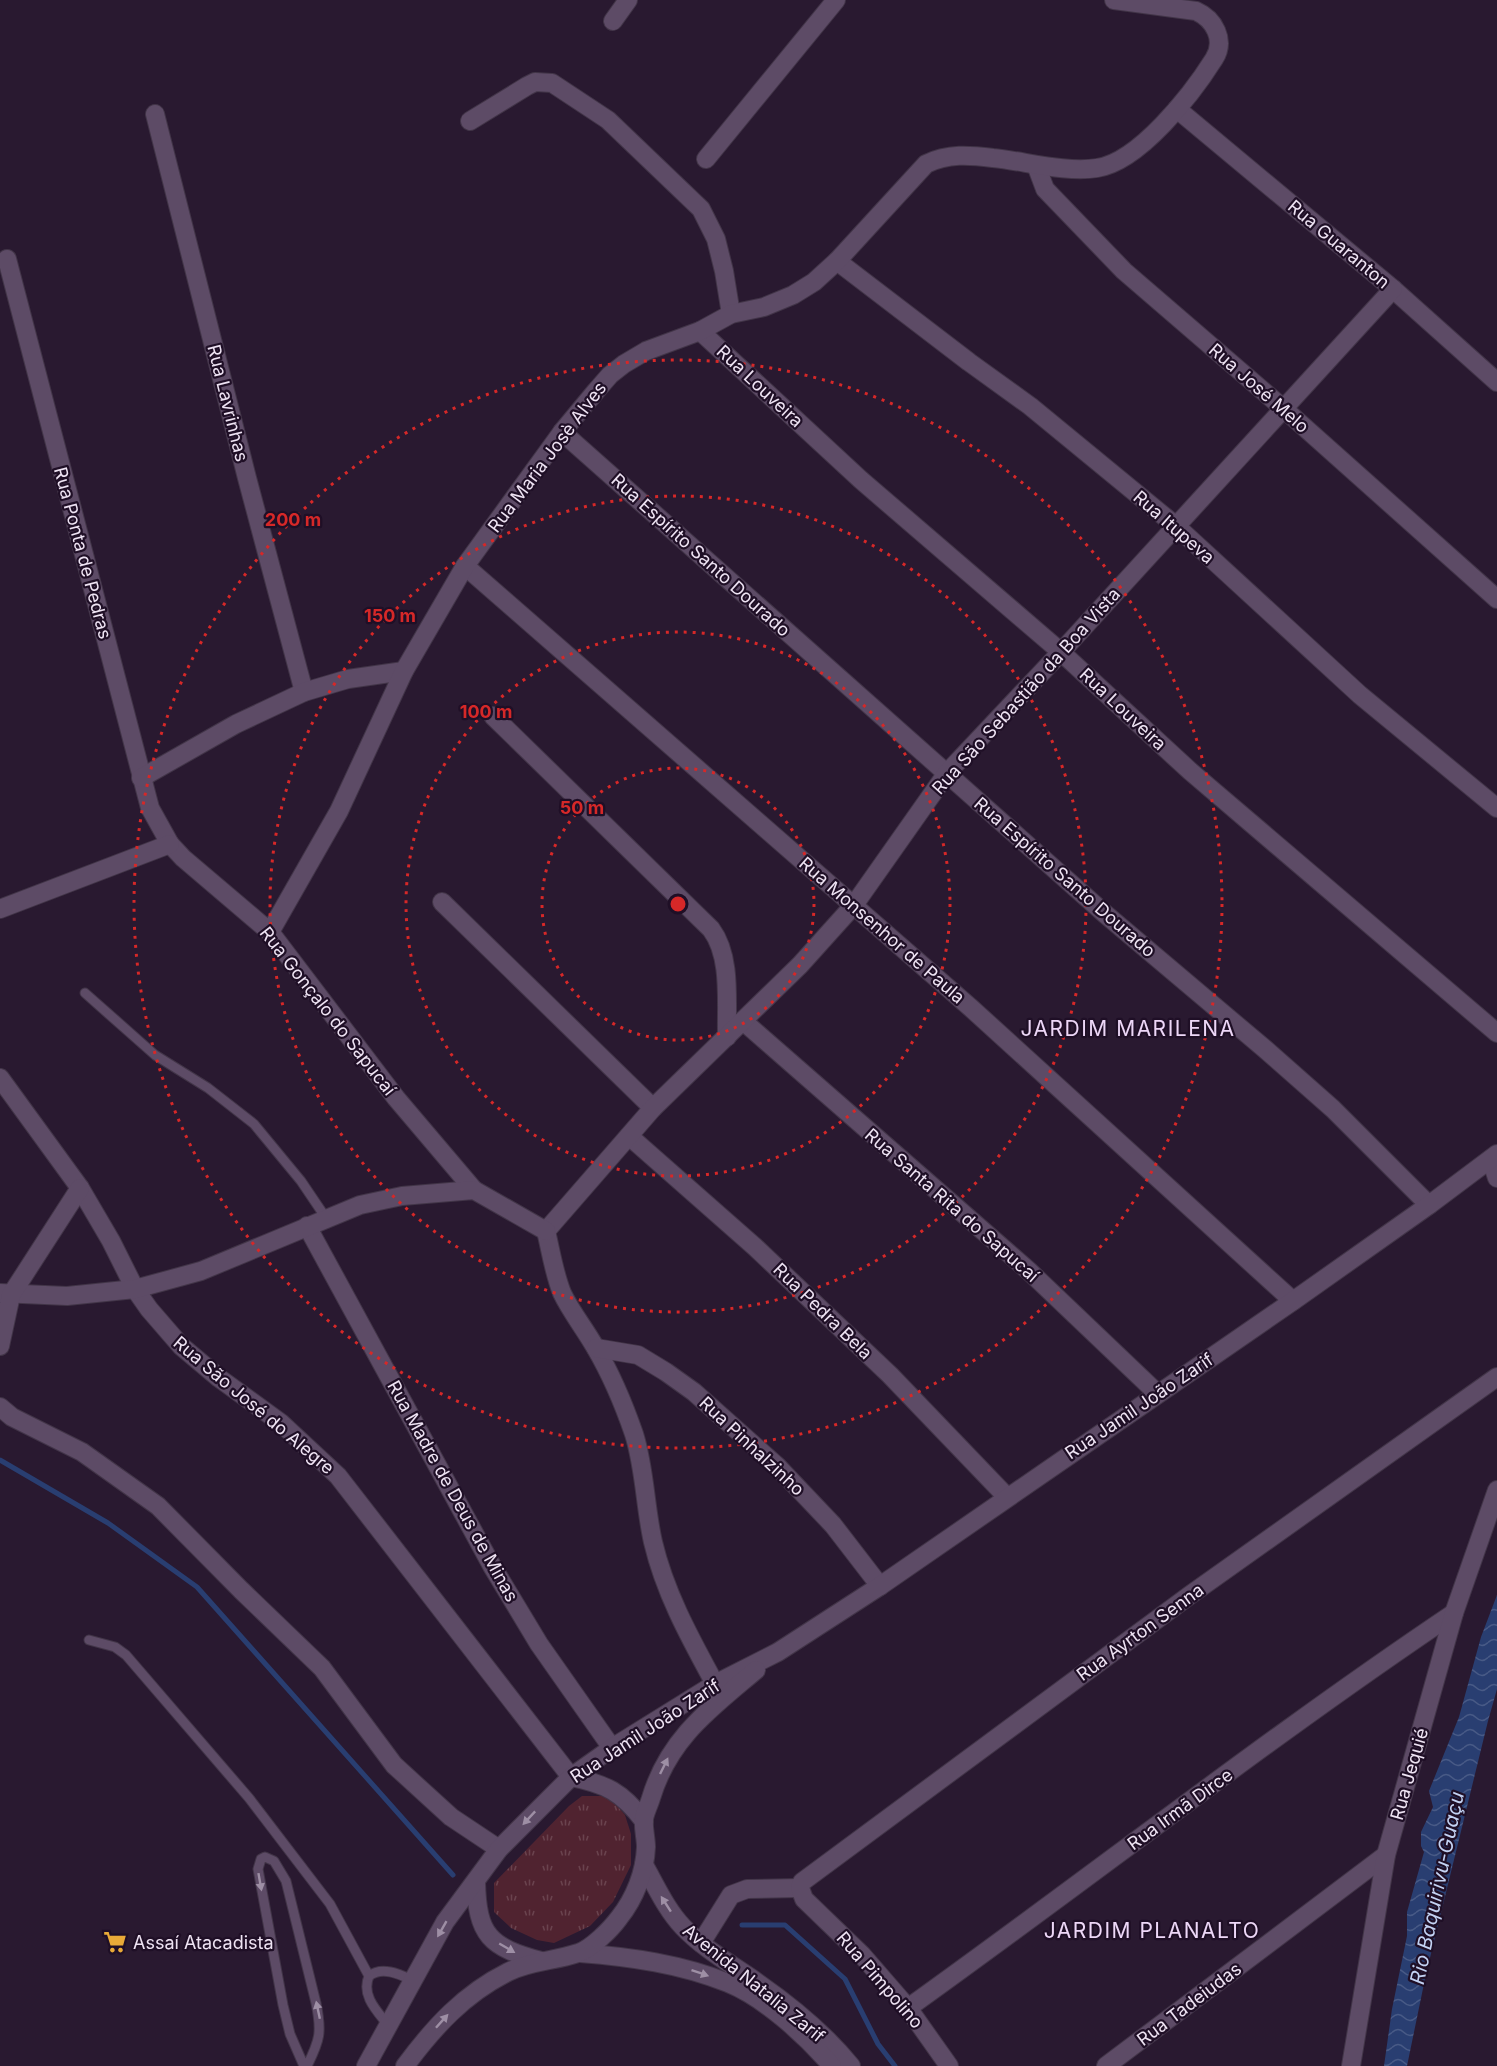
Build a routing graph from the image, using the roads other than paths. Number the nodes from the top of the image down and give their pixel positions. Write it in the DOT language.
graph roads {
  1 [pos="628,0"];
  2 [pos="836,0"];
  3 [pos="1114,0"];
  4 [pos="613,21"];
  5 [pos="1177,109"];
  6 [pos="155,114"];
  7 [pos="470,121"];
  8 [pos="706,159"];
  9 [pos="1036,165"];
  10 [pos="7,259"];
  11 [pos="837,261"];
  12 [pos="1393,289"];
  13 [pos="732,315"];
  14 [pos="700,331"];
  15 [pos="1497,382"];
  16 [pos="1284,409"];
  17 [pos="562,432"];
  18 [pos="1176,526"];
  19 [pos="465,566"];
  20 [pos="1497,599"];
  21 [pos="1061,652"];
  22 [pos="404,671"];
  23 [pos="304,692"];
  24 [pos="493,716"];
  25 [pos="947,773"];
  26 [pos="141,778"];
  27 [pos="1497,808"];
  28 [pos="170,844"];
  29 [pos="442,902"];
  30 [pos="854,905"];
  31 [pos="0,909"];
  32 [pos="270,932"];
  33 [pos="85,993"];
  34 [pos="743,1021"];
  35 [pos="1497,1033"];
  36 [pos="727,1036"];
  37 [pos="3,1087"];
  38 [pos="652,1108"];
  39 [pos="629,1136"];
  40 [pos="1494,1157"];
  41 [pos="1497,1178"];
  42 [pos="80,1188"];
  43 [pos="474,1190"];
  44 [pos="1430,1205"];
  45 [pos="326,1218"];
  46 [pos="307,1226"];
  47 [pos="546,1231"];
  48 [pos="135,1289"];
  49 [pos="5,1294"];
  50 [pos="1293,1301"];
  51 [pos="0,1347"];
  52 [pos="596,1348"];
  53 [pos="1497,1377"];
  54 [pos="1157,1393"];
  55 [pos="0,1407"];
  56 [pos="1497,1490"];
  57 [pos="1007,1497"];
  58 [pos="880,1586"];
  59 [pos="1454,1613"];
  60 [pos="88,1640"];
  61 [pos="778,1652"];
  62 [pos="715,1683"];
  63 [pos="612,1748"];
  64 [pos="571,1777"];
  65 [pos="644,1821"];
  66 [pos="499,1850"];
  67 [pos="1386,1855"];
  68 [pos="645,1864"];
  69 [pos="476,1881"];
  70 [pos="802,1893"];
  71 [pos="701,1943"];
  72 [pos="580,1953"];
  73 [pos="541,1961"];
  74 [pos="369,1976"];
  75 [pos="412,1980"];
  76 [pos="908,2008"];
  77 [pos="388,2025"];
  78 [pos="306,2066"];
  79 [pos="366,2066"];
  80 [pos="405,2066"];
  81 [pos="832,2066"];
  82 [pos="851,2066"];
  83 [pos="948,2066"];
  84 [pos="1106,2066"];
  85 [pos="1351,2066"];
  1 -- 4 [label="street"];
  2 -- 8 [label="street"];
  3 -- 5 [label="street, Rua Maria Josè Alves"];
  5 -- 9 [label="street, Rua Maria Josè Alves"];
  5 -- 12 [label="street, Rua Guaranton"];
  6 -- 23 [label="street, Rua Lavrinhas"];
  7 -- 13 [label="street"];
  9 -- 11 [label="street, Rua Maria Josè Alves"];
  9 -- 16 [label="street, Rua José Melo"];
  10 -- 26 [label="street, Rua Ponta de Pedras"];
  11 -- 13 [label="street, Rua Maria Josè Alves"];
  11 -- 18 [label="street, Rua Itupeva"];
  12 -- 15 [label="street, Rua Guaranton"];
  12 -- 16 [label="street, Rua São Sebastião da Boa Vista"];
  13 -- 14 [label="street, Rua Maria Josè Alves"];
  14 -- 17 [label="street, Rua Maria Josè Alves"];
  14 -- 21 [label="street, Rua Louveira"];
  16 -- 18 [label="street, Rua São Sebastião da Boa Vista"];
  16 -- 20 [label="street, Rua José Melo"];
  17 -- 19 [label="street, Rua Maria Josè Alves"];
  17 -- 25 [label="street, Rua Espírito Santo Dourado"];
  18 -- 21 [label="street, Rua São Sebastião da Boa Vista"];
  18 -- 27 [label="street, Rua Itupeva"];
  19 -- 22 [label="street, Rua Maria Josè Alves"];
  19 -- 30 [label="street, Rua Monsenhor de Paula"];
  21 -- 25 [label="street, Rua São Sebastião da Boa Vista"];
  21 -- 35 [label="street, Rua Louveira"];
  22 -- 23 [label="street"];
  22 -- 32 [label="street, Rua Maria Josè Alves"];
  23 -- 26 [label="street"];
  24 -- 36 [label="street"];
  25 -- 30 [label="street, Rua São Sebastião da Boa Vista"];
  25 -- 44 [label="street, Rua Espírito Santo Dourado"];
  26 -- 28 [label="street, Rua Ponta de Pedras"];
  28 -- 31 [label="street"];
  28 -- 32 [label="street, Rua Gonçalo do Sapucaí"];
  29 -- 38 [label="street"];
  30 -- 34 [label="street, Rua São Sebastião da Boa Vista"];
  30 -- 50 [label="street, Rua Monsenhor de Paula"];
  32 -- 43 [label="street, Rua Gonçalo do Sapucaí"];
  33 -- 45 [label="lane"];
  34 -- 36 [label="street, Rua São Sebastião da Boa Vista"];
  34 -- 54 [label="street, Rua Santa Rita do Sapucaí"];
  36 -- 38 [label="street, Rua São Sebastião da Boa Vista"];
  37 -- 42 [label="street, Rua São José do Alegre"];
  38 -- 39 [label="street, Rua São Sebastião da Boa Vista"];
  39 -- 47 [label="street, Rua São Sebastião da Boa Vista"];
  39 -- 57 [label="street, Rua Pedra Bela"];
  40 -- 41 [label="street"];
  40 -- 44 [label="street, Rua Jamil João Zarif"];
  42 -- 48 [label="street, Rua São José do Alegre"];
  42 -- 49 [label="street"];
  43 -- 45 [label="street"];
  43 -- 47 [label="street"];
  44 -- 50 [label="street, Rua Jamil João Zarif"];
  45 -- 46 [label="street"];
  46 -- 48 [label="street"];
  46 -- 63 [label="street, Rua Madre de Deus de Minas"];
  47 -- 52 [label="street"];
  48 -- 49 [label="street"];
  48 -- 64 [label="street, Rua São José do Alegre"];
  49 -- 51 [label="street"];
  50 -- 54 [label="street, Rua Jamil João Zarif"];
  52 -- 58 [label="street, Rua Pinhalzinho"];
  52 -- 62 [label="street"];
  53 -- 70 [label="street, Rua Ayrton Senna"];
  54 -- 57 [label="street, Rua Jamil João Zarif"];
  55 -- 66 [label="street"];
  56 -- 59 [label="street, Rua Jequié"];
  57 -- 58 [label="street, Rua Jamil João Zarif"];
  58 -- 61 [label="street, Rua Jamil João Zarif"];
  59 -- 67 [label="street, Rua Jequié"];
  59 -- 76 [label="street, Rua Irmã Dirce"];
  60 -- 74 [label="lane"];
  61 -- 62 [label="street, Rua Jamil João Zarif"];
  65 -- 61 [label="street, Rua Jamil João Zarif, one-way"];
  62 -- 63 [label="street, Rua Jamil João Zarif"];
  63 -- 64 [label="street, Rua Jamil João Zarif"];
  64 -- 65 [label="street"];
  64 -- 66 [label="street, Rua Jamil João Zarif, one-way"];
  65 -- 68 [label="street, Rua Jamil João Zarif"];
  66 -- 69 [label="street, Rua Jamil João Zarif"];
  67 -- 84 [label="street, Rua Tadeiudas"];
  67 -- 85 [label="street, Rua Jequié"];
  71 -- 68 [label="street, Avenida Natalia Zarif, one-way"];
  68 -- 72 [label="street, Rua Jamil João Zarif"];
  69 -- 73 [label="street, one-way"];
  69 -- 75 [label="street, Rua Jamil João Zarif, one-way"];
  70 -- 71 [label="street"];
  70 -- 76 [label="street, Rua Pimpolino"];
  71 -- 82 [label="street, Avenida Natalia Zarif"];
  72 -- 73 [label="street, Rua Jamil João Zarif"];
  72 -- 81 [label="street, Avenida Natalia Zarif, one-way"];
  80 -- 73 [label="street, Rua Jamil João Zarif, one-way"];
  74 -- 75 [label="lane"];
  74 -- 77 [label="lane"];
  75 -- 77 [label="street, Rua Jamil João Zarif"];
  76 -- 83 [label="street, Rua Pimpolino"];
  77 -- 79 [label="street, Rua Jamil João Zarif"];
  78 -- 78 [label="lane, one-way"];
}
